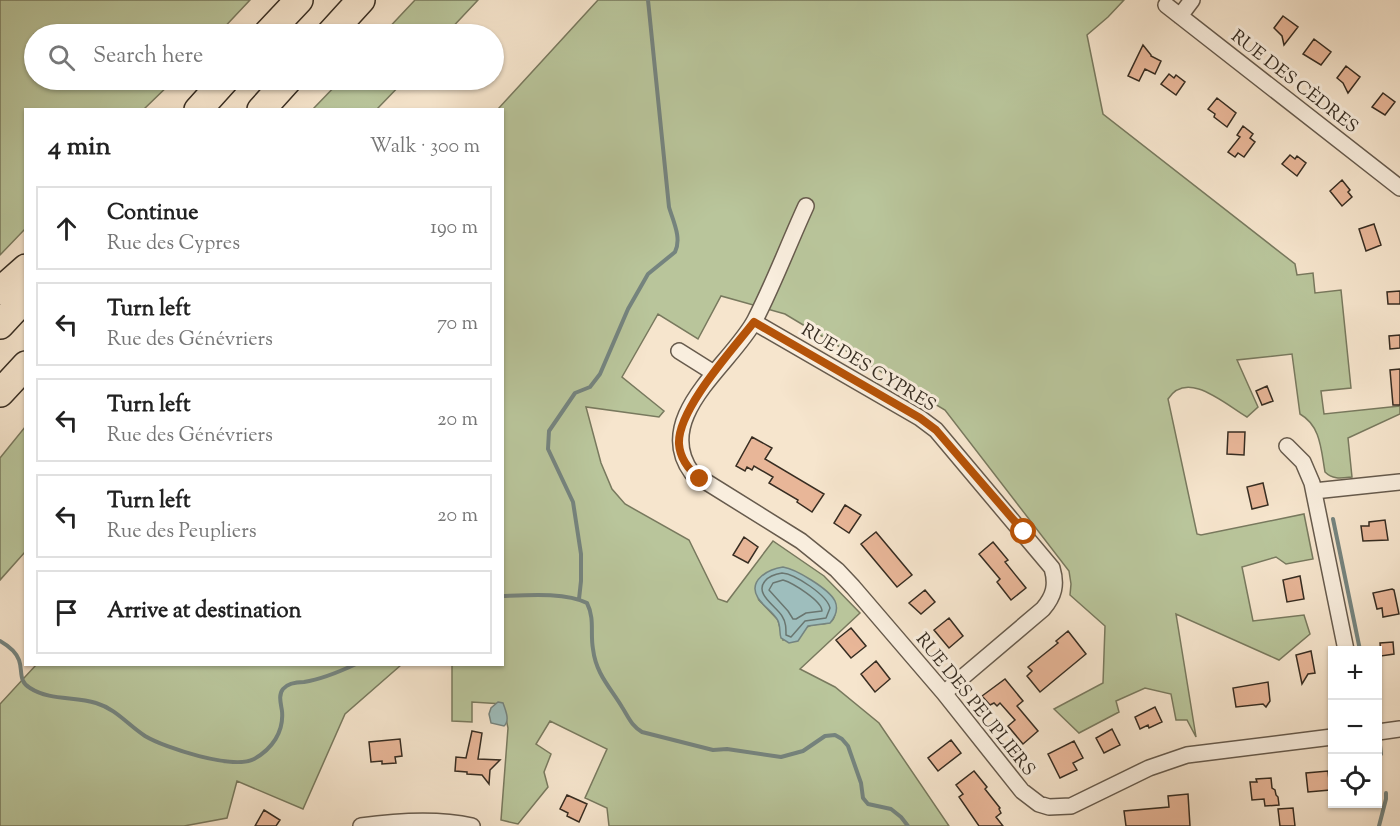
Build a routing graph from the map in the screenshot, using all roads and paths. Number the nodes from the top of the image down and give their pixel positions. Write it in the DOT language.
graph roads {
  1 [pos="299,0"];
  2 [pos="361,0"];
  3 [pos="1192,0"];
  4 [pos="1166,5"];
  5 [pos="1180,16"];
  6 [pos="276,24"];
  7 [pos="339,24"];
  8 [pos="216,90"];
  9 [pos="279,90"];
  10 [pos="200,108"];
  11 [pos="263,108"];
  12 [pos="1400,188"];
  13 [pos="806,206"];
  14 [pos="24,270"];
  15 [pos="0,291"];
  16 [pos="24,299"];
  17 [pos="754,322"];
  18 [pos="0,325"];
  19 [pos="679,351"];
  20 [pos="24,367"];
  21 [pos="714,373"];
  22 [pos="0,393"];
  23 [pos="1287,446"];
  24 [pos="1400,482"];
  25 [pos="1314,491"];
  26 [pos="1345,646"];
  27 [pos="944,693"];
  28 [pos="1400,729"];
  29 [pos="1382,731"];
  30 [pos="1328,737"];
  31 [pos="361,826"];
  32 [pos="472,826"];
  1 -- 6 [label="highway"];
  2 -- 7 [label="highway"];
  3 -- 5 [label="street"];
  4 -- 5 [label="street, RUE DES CÈDRES"];
  5 -- 12 [label="street, RUE DES CÈDRES"];
  8 -- 10 [label="highway"];
  9 -- 11 [label="highway"];
  13 -- 17 [label="street"];
  14 -- 15 [label="highway"];
  16 -- 18 [label="highway"];
  17 -- 21 [label="street"];
  17 -- 27 [label="street, RUE DES CYPRES"];
  19 -- 21 [label="street"];
  20 -- 22 [label="highway"];
  21 -- 27 [label="street, RUE DES PEUPLIERS"];
  23 -- 25 [label="street"];
  24 -- 25 [label="street"];
  25 -- 26 [label="street"];
  27 -- 30 [label="street, RUE DES PEUPLIERS"];
  28 -- 29 [label="street"];
  31 -- 32 [label="street"];
}
